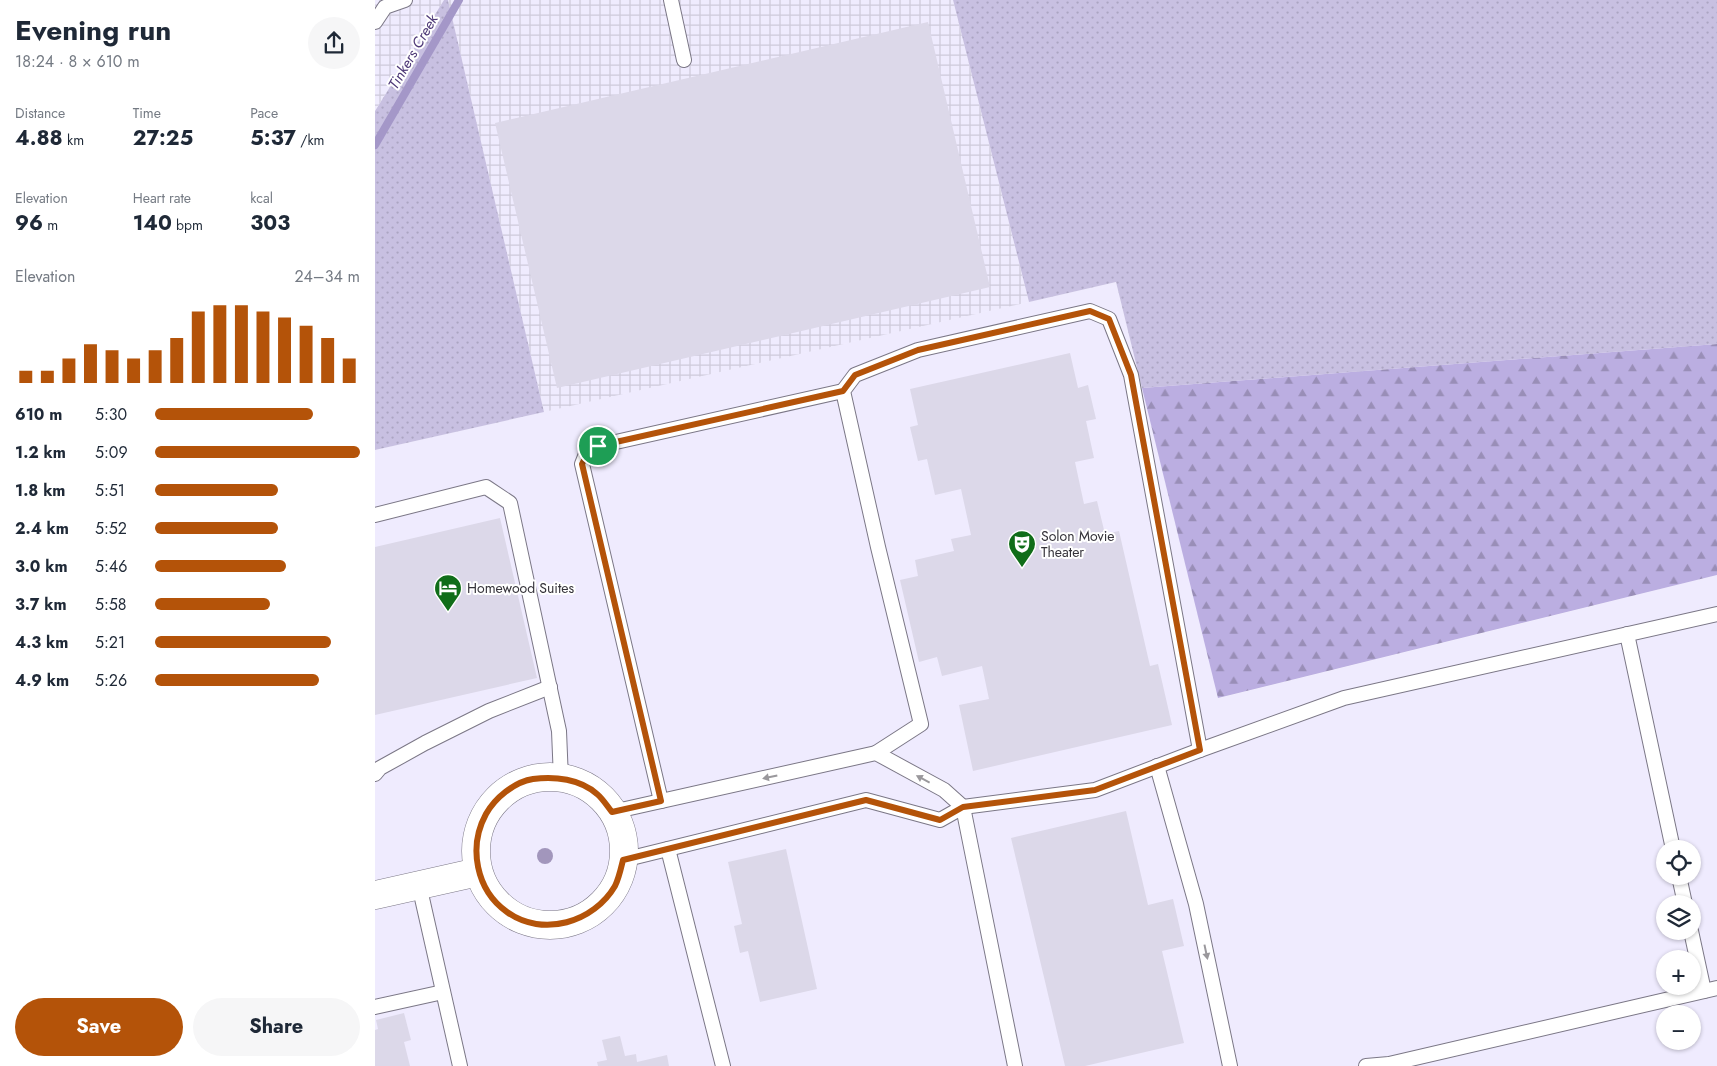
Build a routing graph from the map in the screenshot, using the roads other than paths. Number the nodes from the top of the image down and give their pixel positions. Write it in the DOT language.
graph roads {
  1 [pos="405,0"];
  2 [pos="671,0"];
  3 [pos="380,8"];
  4 [pos="375,22"];
  5 [pos="684,60"];
  6 [pos="843,391"];
  7 [pos="375,515"];
  8 [pos="1717,614"];
  9 [pos="1627,634"];
  10 [pos="550,687"];
  11 [pos="1200,750"];
  12 [pos="876,753"];
  13 [pos="1157,766"];
  14 [pos="375,774"];
  15 [pos="561,778"];
  16 [pos="661,801"];
  17 [pos="963,807"];
  18 [pos="612,812"];
  19 [pos="1671,840"];
  20 [pos="668,849"];
  21 [pos="623,860"];
  22 [pos="479,872"];
  23 [pos="419,885"];
  24 [pos="375,895"];
  25 [pos="1694,940"];
  26 [pos="1711,989"];
  27 [pos="443,992"];
  28 [pos="375,1007"];
  29 [pos="460,1066"];
  30 [pos="723,1066"];
  31 [pos="1015,1066"];
  32 [pos="1230,1066"];
  33 [pos="1367,1066"];
  1 -- 3 [label="lane"];
  2 -- 5 [label="lane"];
  3 -- 4 [label="lane"];
  6 -- 11 [label="lane"];
  6 -- 12 [label="lane"];
  6 -- 16 [label="lane"];
  7 -- 10 [label="lane"];
  8 -- 9 [label="lane"];
  9 -- 11 [label="lane"];
  9 -- 19 [label="lane"];
  10 -- 14 [label="lane"];
  10 -- 15 [label="lane"];
  11 -- 13 [label="lane"];
  12 -- 16 [label="lane, one-way"];
  17 -- 12 [label="lane, one-way"];
  13 -- 17 [label="lane"];
  13 -- 32 [label="lane, one-way"];
  15 -- 18 [label="street"];
  15 -- 22 [label="street"];
  16 -- 18 [label="lane"];
  17 -- 20 [label="lane"];
  17 -- 31 [label="lane"];
  18 -- 21 [label="street"];
  20 -- 21 [label="lane"];
  20 -- 30 [label="lane"];
  21 -- 22 [label="street"];
  22 -- 23 [label="street"];
  23 -- 24 [label="street"];
  23 -- 27 [label="lane"];
  25 -- 26 [label="lane"];
  26 -- 33 [label="lane"];
  27 -- 28 [label="lane"];
  27 -- 29 [label="lane"];
}
